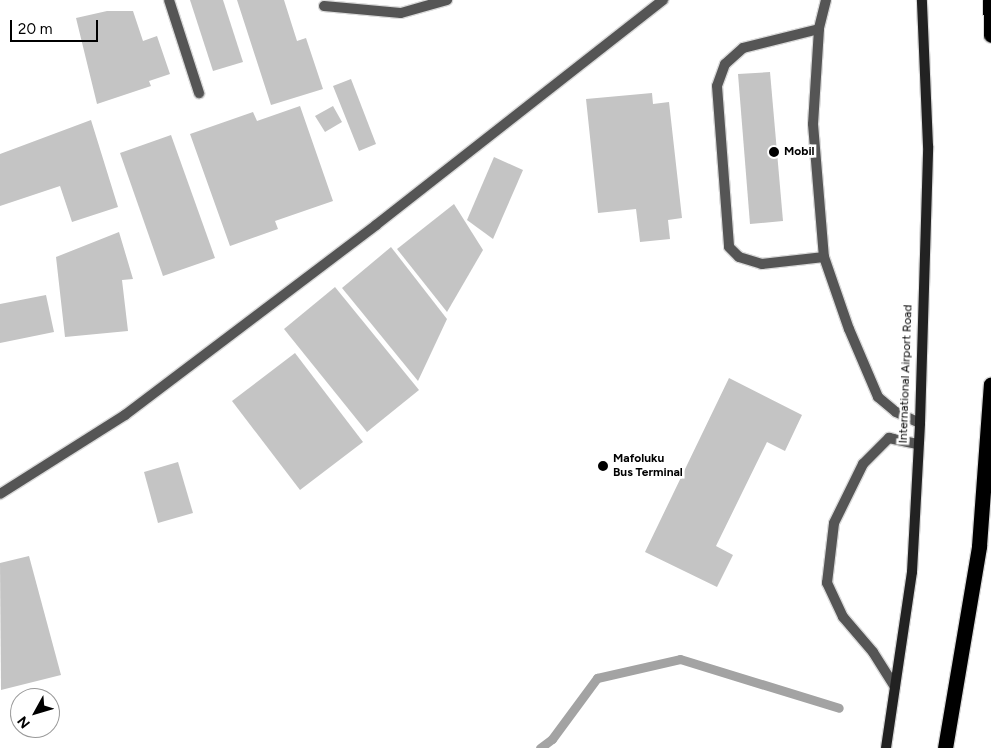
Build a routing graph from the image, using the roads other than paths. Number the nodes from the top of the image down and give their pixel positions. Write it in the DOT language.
graph roads {
  1 [pos="170,0"];
  2 [pos="447,0"];
  3 [pos="663,0"];
  4 [pos="826,0"];
  5 [pos="922,0"];
  6 [pos="990,0"];
  7 [pos="324,6"];
  8 [pos="819,29"];
  9 [pos="991,35"];
  10 [pos="198,93"];
  11 [pos="824,257"];
  12 [pos="991,384"];
  13 [pos="920,423"];
  14 [pos="918,444"];
  15 [pos="0,494"];
  16 [pos="895,687"];
  17 [pos="886,748"];
  18 [pos="945,748"];
  1 -- 10 [label="street"];
  2 -- 7 [label="street"];
  3 -- 15 [label="street"];
  4 -- 8 [label="street"];
  5 -- 13 [label="main road, International Airport Road"];
  6 -- 9 [label="highway"];
  8 -- 11 [label="street"];
  8 -- 11 [label="street"];
  11 -- 13 [label="street"];
  12 -- 18 [label="highway"];
  13 -- 14 [label="main road, International Airport Road"];
  14 -- 16 [label="main road, International Airport Road"];
  14 -- 16 [label="street"];
  16 -- 17 [label="main road, International Airport Road"];
}
